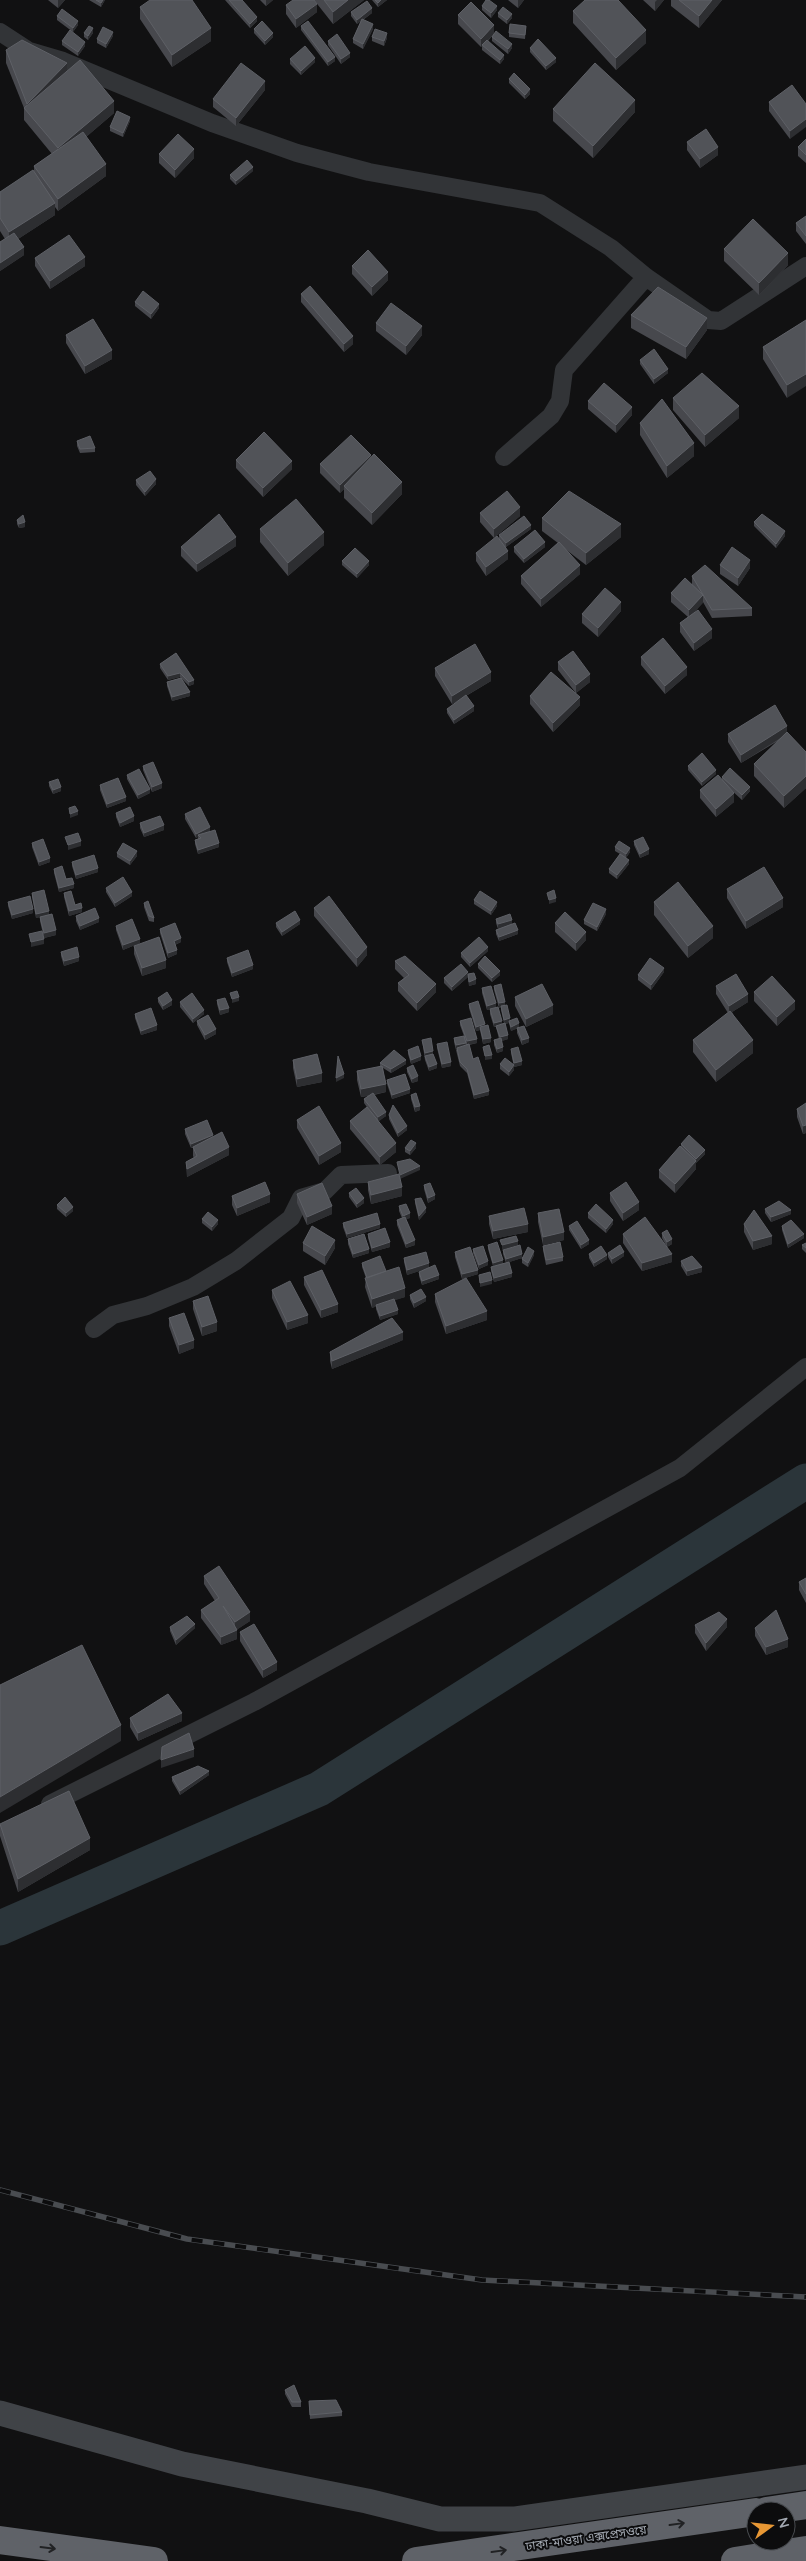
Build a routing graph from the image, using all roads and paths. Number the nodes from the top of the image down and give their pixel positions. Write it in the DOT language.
graph roads {
  1 [pos="0,32"];
  2 [pos="806,266"];
  3 [pos="646,277"];
  4 [pos="504,457"];
  5 [pos="388,1173"];
  6 [pos="94,1328"];
  7 [pos="806,1367"];
  8 [pos="35,1811"];
  9 [pos="0,2414"];
  10 [pos="806,2477"];
  11 [pos="746,2513"];
  12 [pos="0,2540"];
  13 [pos="806,2550"];
  14 [pos="154,2561"];
  15 [pos="416,2561"];
  16 [pos="735,2561"];
  1 -- 3 [label="street"];
  2 -- 3 [label="street"];
  3 -- 4 [label="street"];
  5 -- 6 [label="street"];
  7 -- 8 [label="street"];
  9 -- 10 [label="street"];
  15 -- 11 [label="highway, ঢাকা-মাওয়া এক্সপ্রেসওয়ে, one-way"];
  12 -- 14 [label="highway, one-way"];
  13 -- 16 [label="highway"];
}
